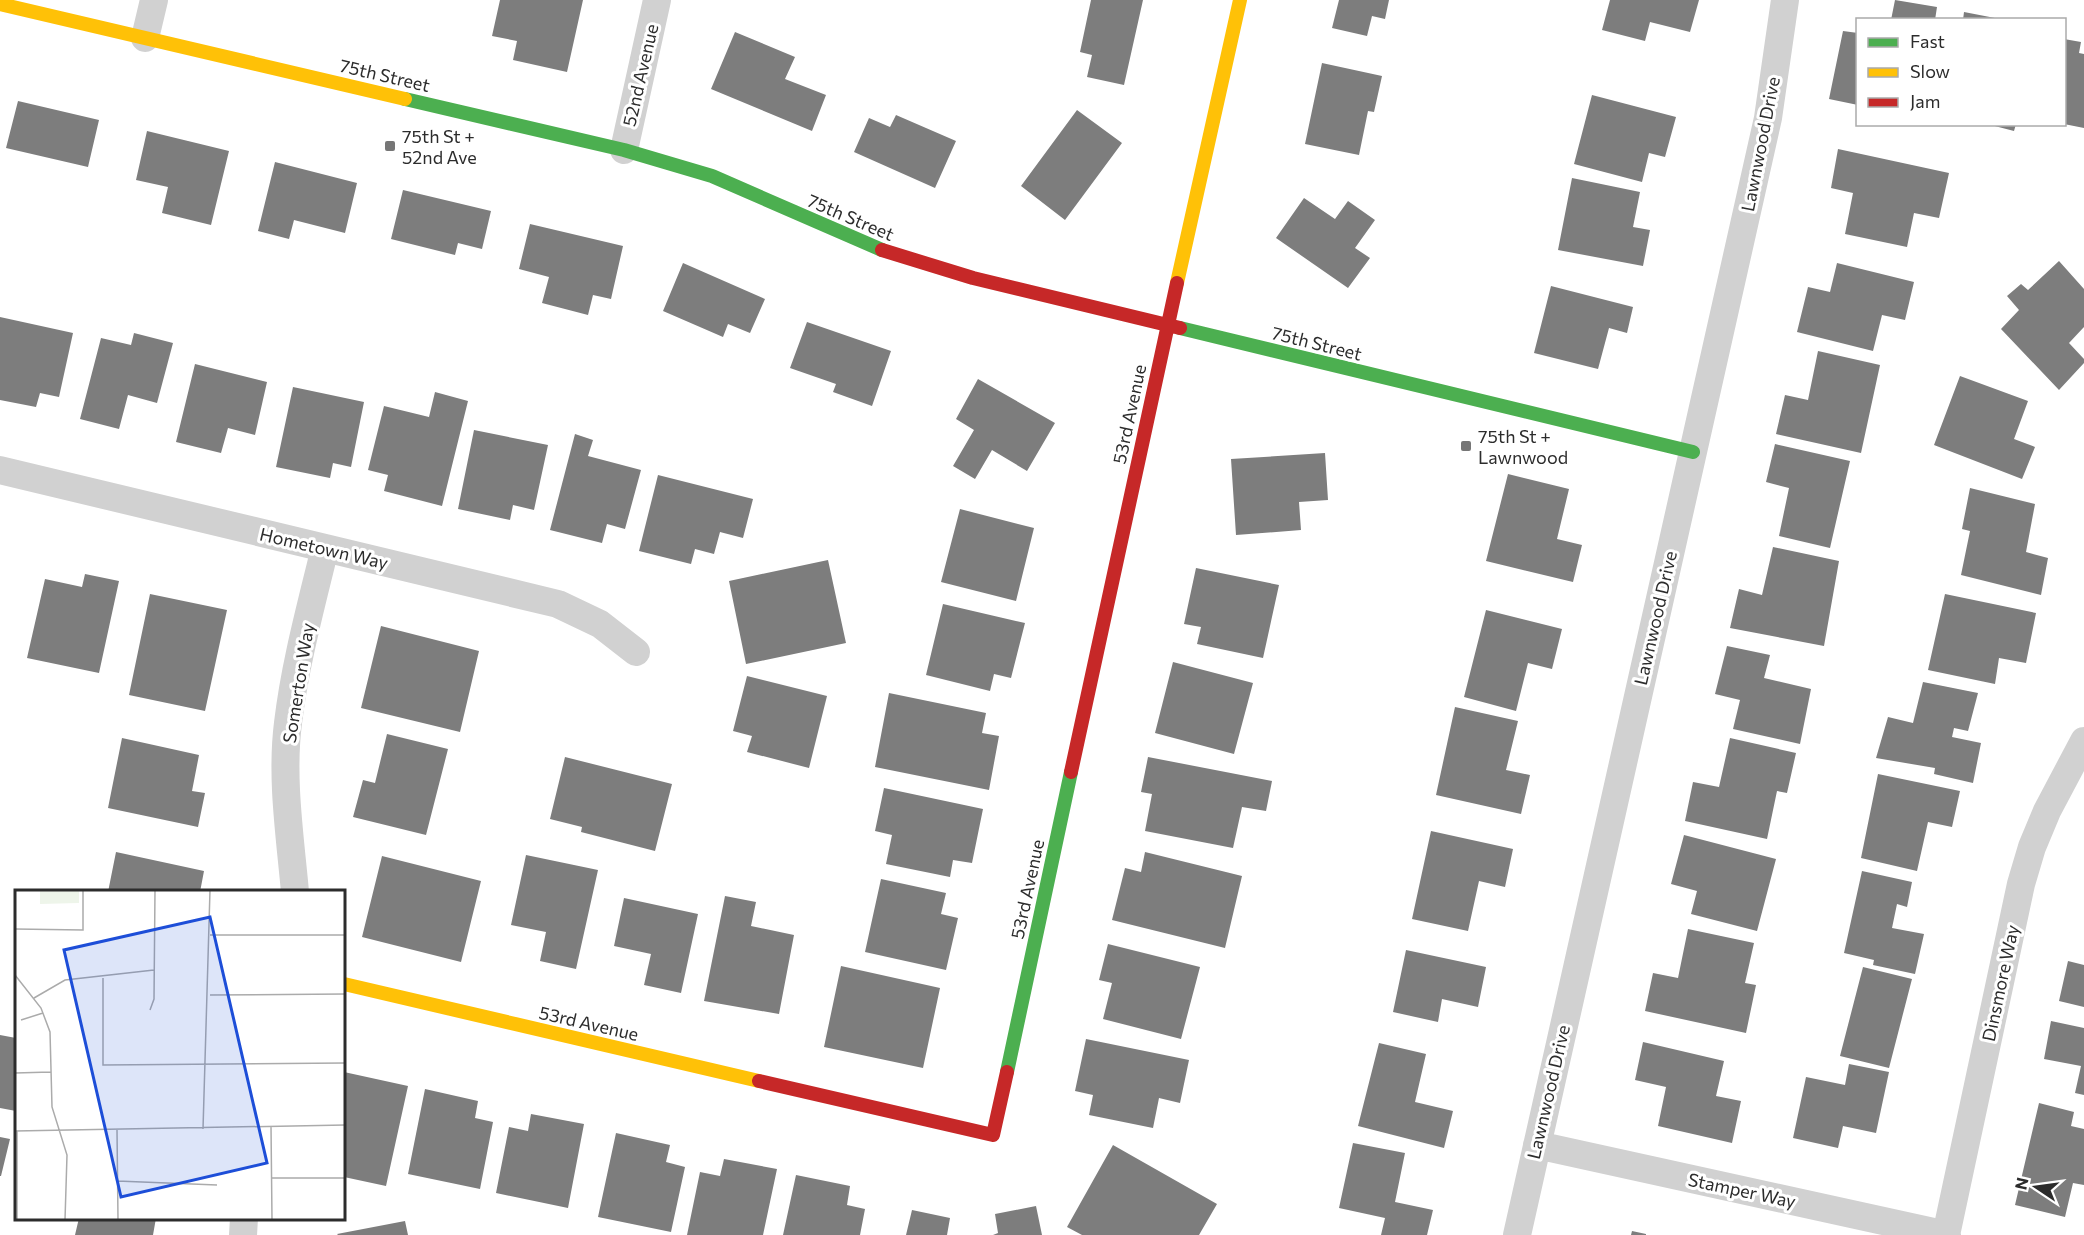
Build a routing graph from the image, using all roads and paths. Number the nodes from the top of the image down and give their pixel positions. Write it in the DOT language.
graph roads {
  1 [pos="154,0"];
  2 [pos="657,0"];
  3 [pos="1240,0"];
  4 [pos="1785,0"];
  5 [pos="0,4"];
  6 [pos="145,38"];
  7 [pos="624,150"];
  8 [pos="1167,326"];
  9 [pos="1693,452"];
  10 [pos="0,470"];
  11 [pos="325,548"];
  12 [pos="636,652"];
  13 [pos="2084,741"];
  14 [pos="295,890"];
  15 [pos="345,984"];
  16 [pos="1537,1145"];
  17 [pos="244,1220"];
  18 [pos="243,1235"];
  19 [pos="1516,1235"];
  20 [pos="1947,1235"];
  1 -- 6 [label="street"];
  2 -- 7 [label="street, 52nd Avenue"];
  3 -- 8 [label="street, 53rd Avenue"];
  4 -- 9 [label="street, Lawnwood Drive"];
  5 -- 6 [label="street, 75th Street"];
  6 -- 7 [label="street, 75th Street"];
  7 -- 8 [label="street, 75th Street"];
  8 -- 9 [label="street, 75th Street"];
  8 -- 15 [label="street, 53rd Avenue"];
  9 -- 16 [label="street, Lawnwood Drive"];
  10 -- 11 [label="street, Hometown Way"];
  11 -- 12 [label="street, Hometown Way"];
  11 -- 14 [label="street, Somerton Way"];
  13 -- 20 [label="street, Dinsmore Way"];
  16 -- 19 [label="street, Lawnwood Drive"];
  16 -- 20 [label="street, Stamper Way"];
  17 -- 18 [label="street"];
}
